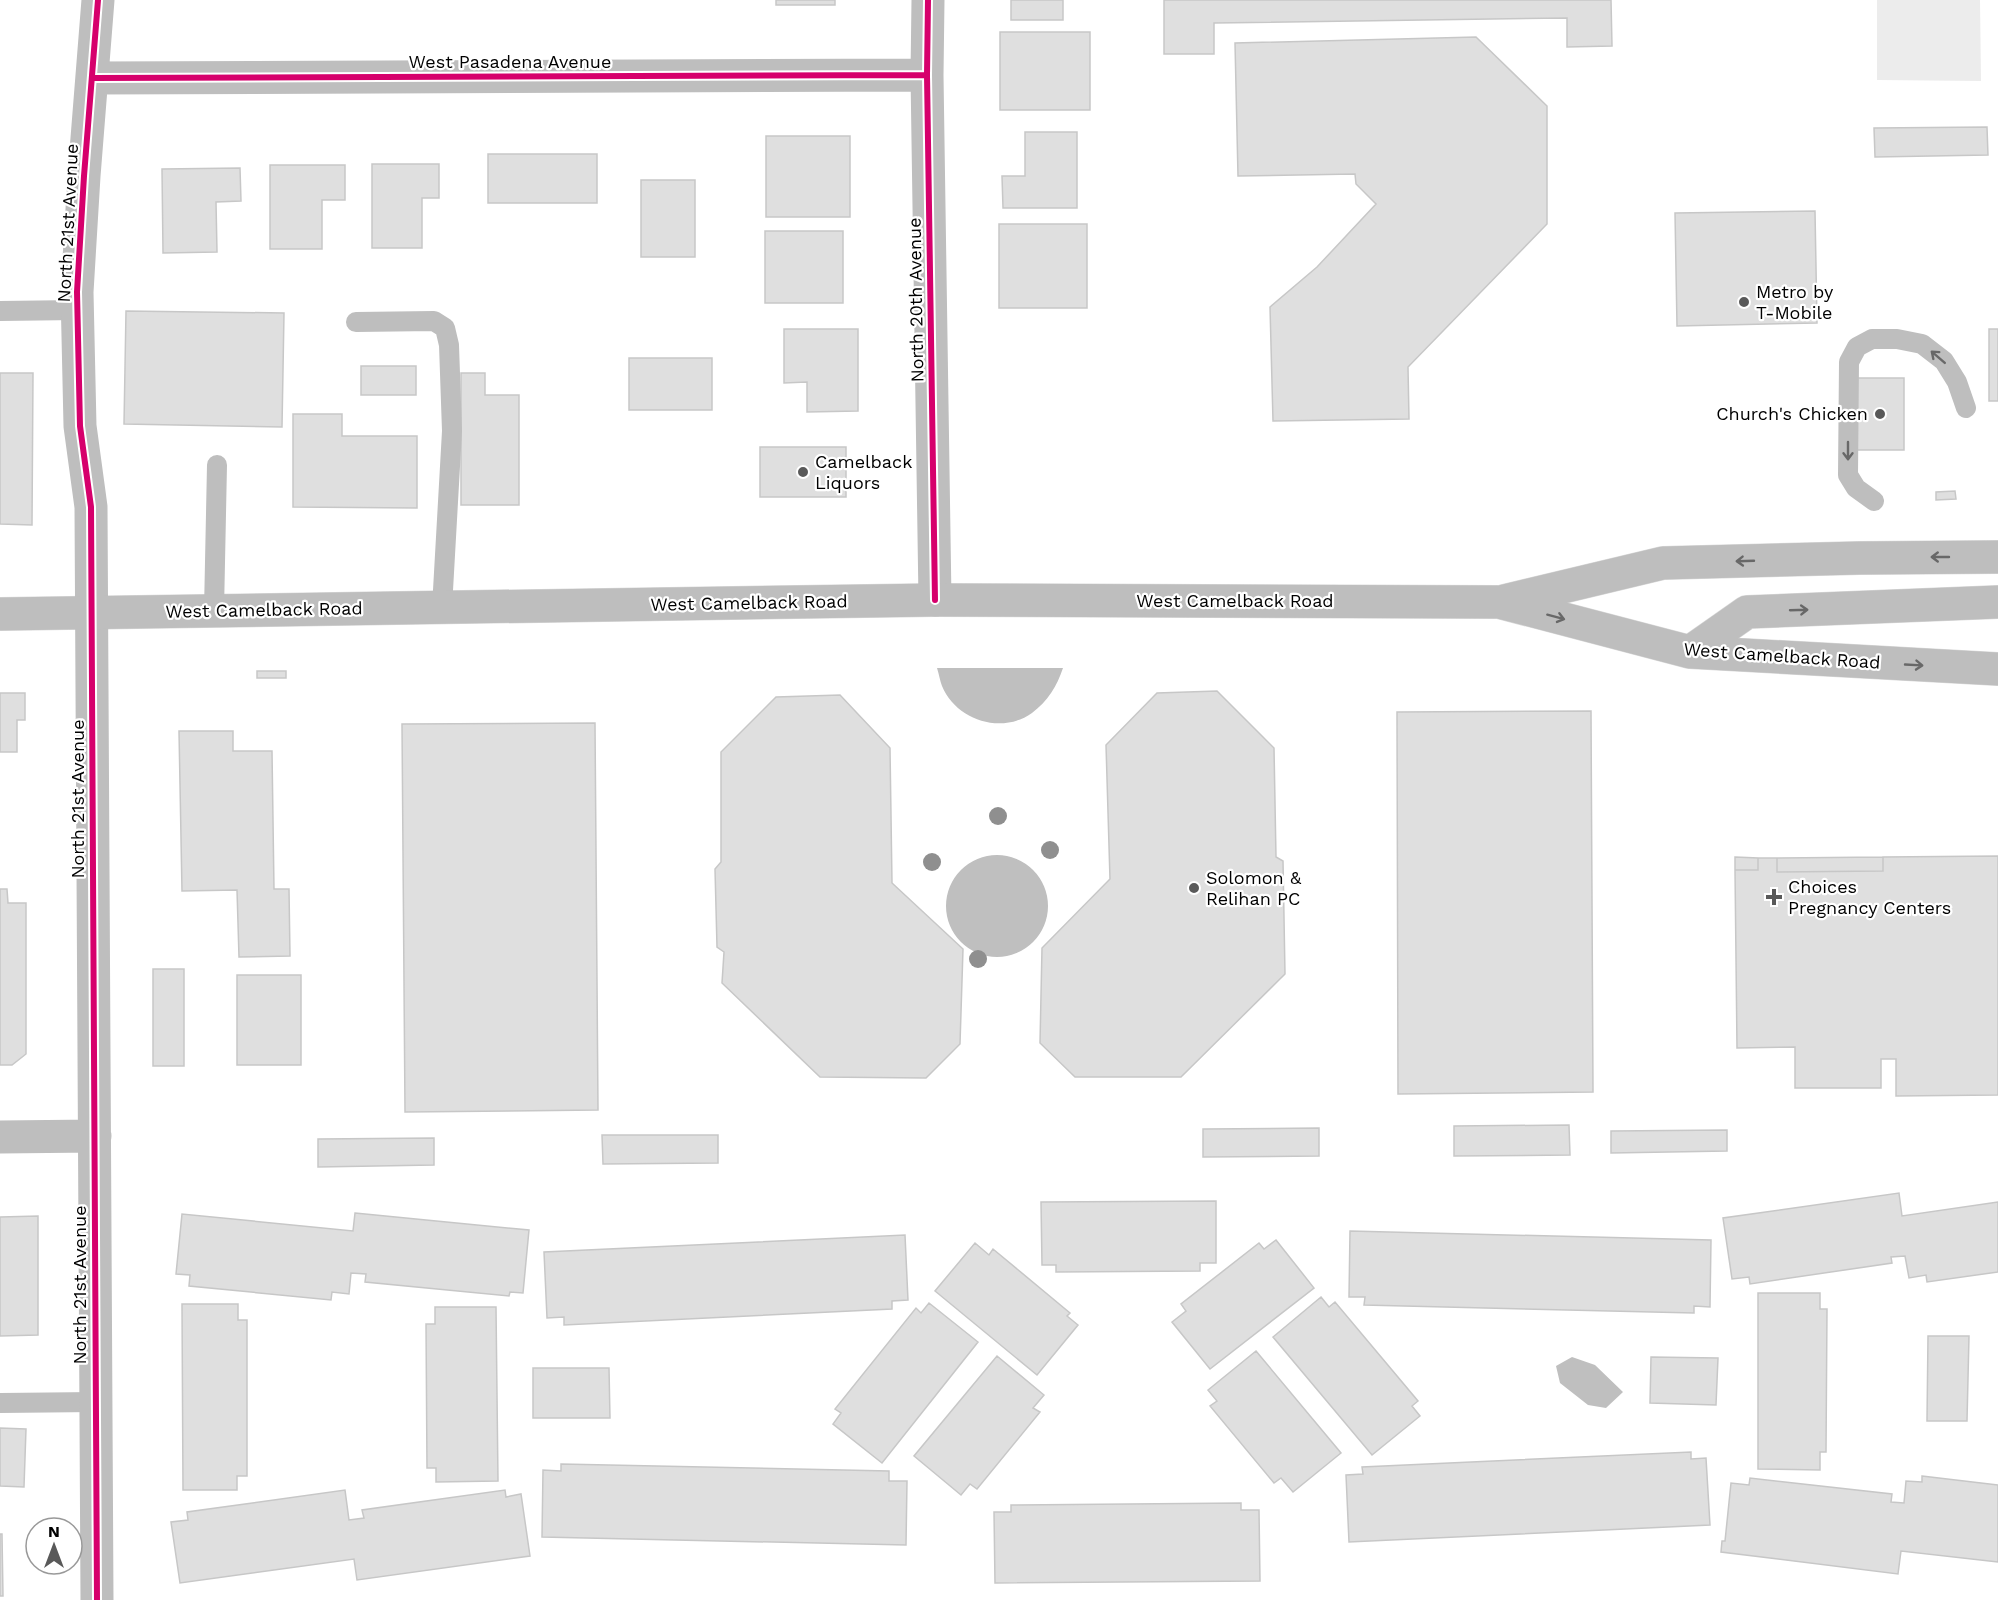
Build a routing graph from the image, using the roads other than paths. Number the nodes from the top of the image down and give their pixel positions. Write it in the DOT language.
graph roads {
  1 [pos="98,0"];
  2 [pos="928,0"];
  3 [pos="927,75"];
  4 [pos="93,78"];
  5 [pos="78,310"];
  6 [pos="0,311"];
  7 [pos="356,322"];
  8 [pos="1966,408"];
  9 [pos="217,465"];
  10 [pos="1874,501"];
  11 [pos="1998,557"];
  12 [pos="935,600"];
  13 [pos="1499,602"];
  14 [pos="1998,602"];
  15 [pos="442,608"];
  16 [pos="214,611"];
  17 [pos="92,613"];
  18 [pos="0,614"];
  19 [pos="1690,652"];
  20 [pos="1998,669"];
  21 [pos="95,1136"];
  22 [pos="0,1137"];
  23 [pos="96,1402"];
  24 [pos="0,1403"];
  25 [pos="97,1600"];
  1 -- 4 [label="street, North 21st Avenue"];
  2 -- 3 [label="street, North 20th Avenue"];
  3 -- 4 [label="street, West Pasadena Avenue"];
  3 -- 12 [label="street, North 20th Avenue"];
  4 -- 5 [label="street, North 21st Avenue"];
  5 -- 6 [label="lane"];
  5 -- 17 [label="street, North 21st Avenue"];
  7 -- 15 [label="lane"];
  8 -- 10 [label="lane, one-way"];
  9 -- 16 [label="lane"];
  11 -- 13 [label="street, West Camelback Road, one-way"];
  12 -- 13 [label="street, West Camelback Road"];
  12 -- 15 [label="street, West Camelback Road"];
  13 -- 19 [label="street, West Camelback Road, one-way"];
  19 -- 14 [label="street, one-way"];
  15 -- 16 [label="street, West Camelback Road"];
  16 -- 17 [label="street, West Camelback Road"];
  17 -- 18 [label="street, West Camelback Road"];
  17 -- 21 [label="street, North 21st Avenue"];
  19 -- 20 [label="street, West Camelback Road, one-way"];
  21 -- 22 [label="street"];
  21 -- 23 [label="street, North 21st Avenue"];
  23 -- 24 [label="lane"];
  23 -- 25 [label="street, North 21st Avenue"];
}
